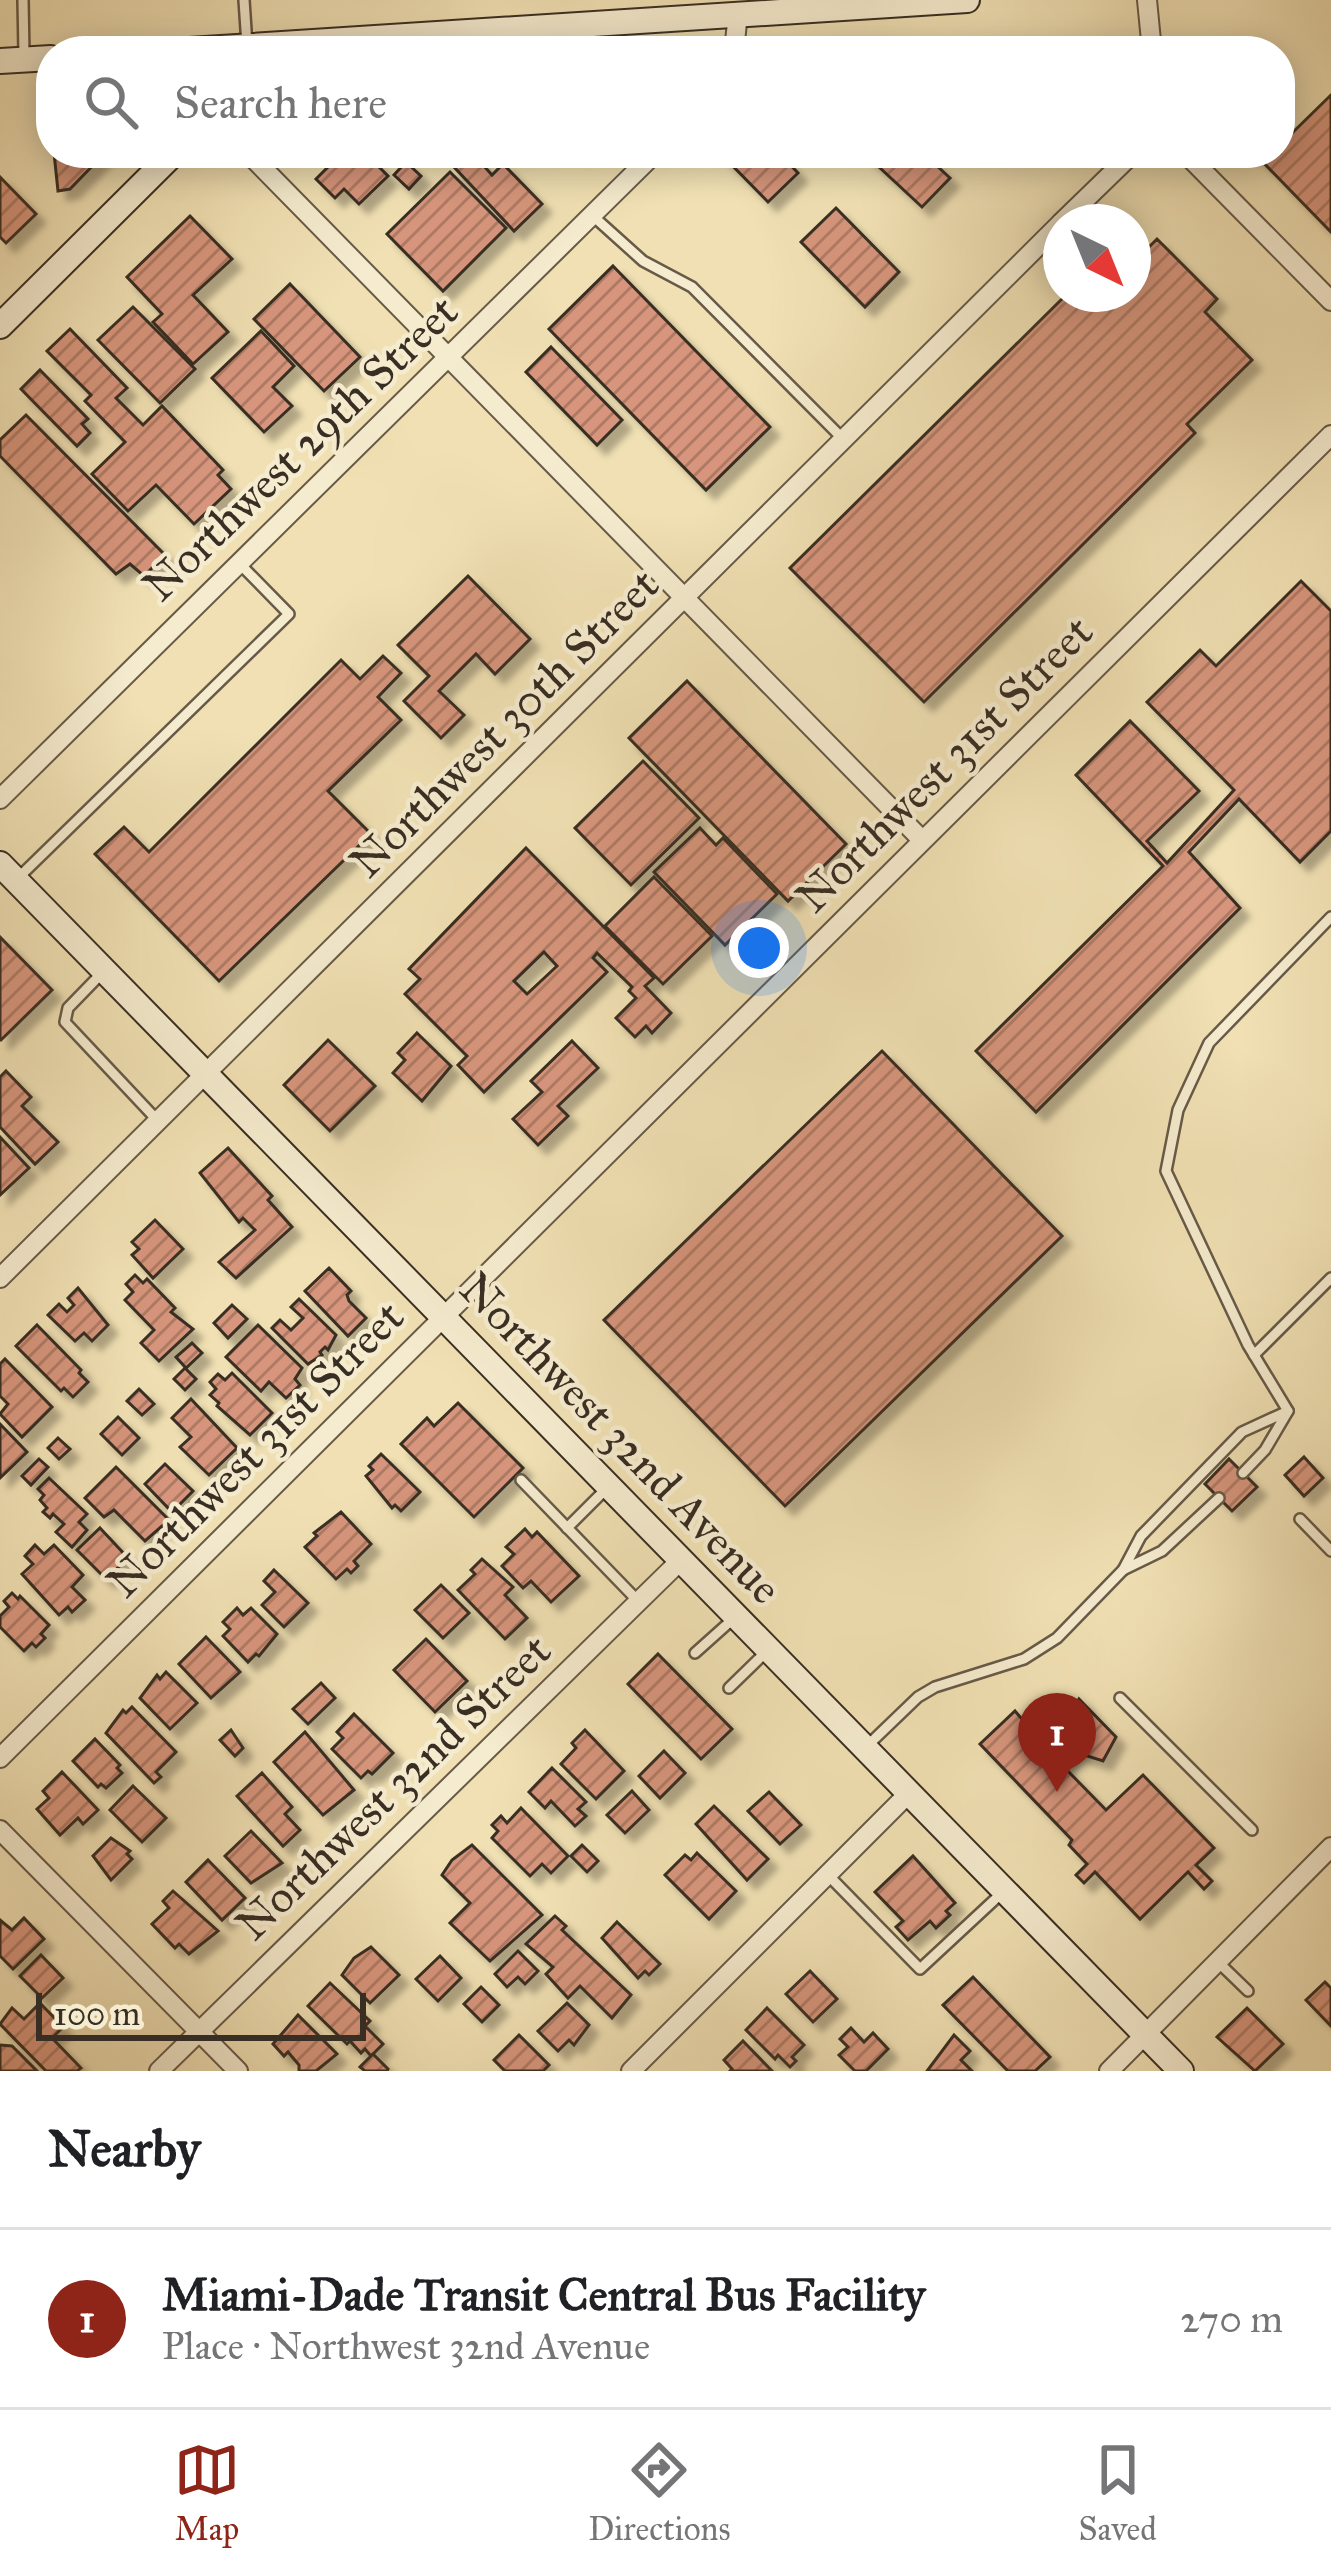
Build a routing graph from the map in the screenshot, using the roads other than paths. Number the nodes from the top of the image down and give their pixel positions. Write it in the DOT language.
graph roads {
  1 [pos="23,0"];
  2 [pos="244,0"];
  3 [pos="967,0"];
  4 [pos="1148,0"];
  5 [pos="669,8"];
  6 [pos="738,13"];
  7 [pos="246,36"];
  8 [pos="350,36"];
  9 [pos="736,36"];
  10 [pos="1151,36"];
  11 [pos="12,60"];
  12 [pos="159,168"];
  13 [pos="263,168"];
  14 [pos="640,168"];
  15 [pos="1117,168"];
  16 [pos="1200,168"];
  17 [pos="1080,204"];
  18 [pos="593,216"];
  19 [pos="1043,240"];
  20 [pos="1331,301"];
  21 [pos="0,326"];
  22 [pos="448,358"];
  23 [pos="844,440"];
  24 [pos="1329,445"];
  25 [pos="239,562"];
  26 [pos="685,598"];
  27 [pos="0,799"];
  28 [pos="922,840"];
  29 [pos="8,872"];
  30 [pos="1331,917"];
  31 [pos="104,971"];
  32 [pos="205,1073"];
  33 [pos="158,1121"];
  34 [pos="0,1278"];
  35 [pos="1331,1278"];
  36 [pos="443,1317"];
  37 [pos="1254,1355"];
  38 [pos="1288,1412"];
  39 [pos="1243,1473"];
  40 [pos="520,1480"];
  41 [pos="609,1486"];
  42 [pos="1219,1498"];
  43 [pos="1300,1519"];
  44 [pos="567,1528"];
  45 [pos="1331,1551"];
  46 [pos="681,1560"];
  47 [pos="1123,1570"];
  48 [pos="638,1601"];
  49 [pos="737,1615"];
  50 [pos="769,1649"];
  51 [pos="695,1653"];
  52 [pos="729,1688"];
  53 [pos="1120,1698"];
  54 [pos="866,1748"];
  55 [pos="0,1758"];
  56 [pos="910,1793"];
  57 [pos="0,1830"];
  58 [pos="1252,1830"];
  59 [pos="1331,1847"];
  60 [pos="828,1875"];
  61 [pos="1004,1891"];
  62 [pos="1216,1960"];
  63 [pos="1248,1991"];
  64 [pos="200,2031"];
  65 [pos="1145,2034"];
  66 [pos="159,2071"];
  67 [pos="238,2071"];
  68 [pos="631,2071"];
  69 [pos="1109,2071"];
  70 [pos="1181,2071"];
  1 -- 11 [label="lane"];
  2 -- 7 [label="lane"];
  3 -- 6 [label="main road"];
  4 -- 10 [label="street"];
  5 -- 6 [label="main road"];
  5 -- 8 [label="main road"];
  6 -- 9 [label="street"];
  12 -- 21 [label="main road"];
  13 -- 22 [label="street"];
  14 -- 18 [label="street, Northwest 29th Street"];
  15 -- 17 [label="street, Northwest 30th Street"];
  16 -- 20 [label="street"];
  18 -- 22 [label="street, Northwest 29th Street"];
  18 -- 23 [label="lane"];
  19 -- 23 [label="street, Northwest 30th Street"];
  22 -- 25 [label="street, Northwest 29th Street"];
  22 -- 26 [label="street"];
  23 -- 26 [label="street, Northwest 30th Street"];
  24 -- 28 [label="street, Northwest 31st Street"];
  25 -- 27 [label="street, Northwest 29th Street"];
  25 -- 29 [label="lane"];
  26 -- 28 [label="street"];
  26 -- 32 [label="street, Northwest 30th Street"];
  28 -- 36 [label="street, Northwest 31st Street"];
  29 -- 31 [label="main road, Northwest 32nd Avenue"];
  30 -- 37 [label="lane"];
  31 -- 32 [label="main road, Northwest 32nd Avenue"];
  31 -- 33 [label="lane"];
  32 -- 33 [label="street, Northwest 30th Street"];
  32 -- 36 [label="main road, Northwest 32nd Avenue"];
  33 -- 34 [label="street, Northwest 30th Street"];
  35 -- 37 [label="lane"];
  36 -- 41 [label="main road, Northwest 32nd Avenue"];
  36 -- 55 [label="street, Northwest 31st Street"];
  37 -- 38 [label="lane"];
  38 -- 39 [label="lane"];
  38 -- 47 [label="lane"];
  40 -- 44 [label="lane"];
  41 -- 44 [label="lane"];
  41 -- 46 [label="main road, Northwest 32nd Avenue"];
  42 -- 47 [label="lane"];
  43 -- 45 [label="lane"];
  44 -- 48 [label="lane"];
  46 -- 48 [label="street, Northwest 32nd Street"];
  46 -- 49 [label="main road, Northwest 32nd Avenue"];
  47 -- 54 [label="lane"];
  48 -- 64 [label="street, Northwest 32nd Street"];
  49 -- 50 [label="main road, Northwest 32nd Avenue"];
  49 -- 51 [label="lane"];
  50 -- 52 [label="lane"];
  50 -- 54 [label="main road, Northwest 32nd Avenue"];
  53 -- 58 [label="lane"];
  54 -- 56 [label="main road, Northwest 32nd Avenue"];
  56 -- 60 [label="street"];
  56 -- 61 [label="main road, Northwest 32nd Avenue"];
  57 -- 64 [label="street"];
  59 -- 62 [label="street"];
  60 -- 61 [label="lane"];
  60 -- 68 [label="street"];
  61 -- 65 [label="main road, Northwest 32nd Avenue"];
  62 -- 63 [label="lane"];
  62 -- 65 [label="street"];
  64 -- 66 [label="street, Northwest 32nd Street"];
  64 -- 67 [label="street"];
  65 -- 69 [label="street"];
  65 -- 70 [label="main road, Northwest 32nd Avenue"];
}
